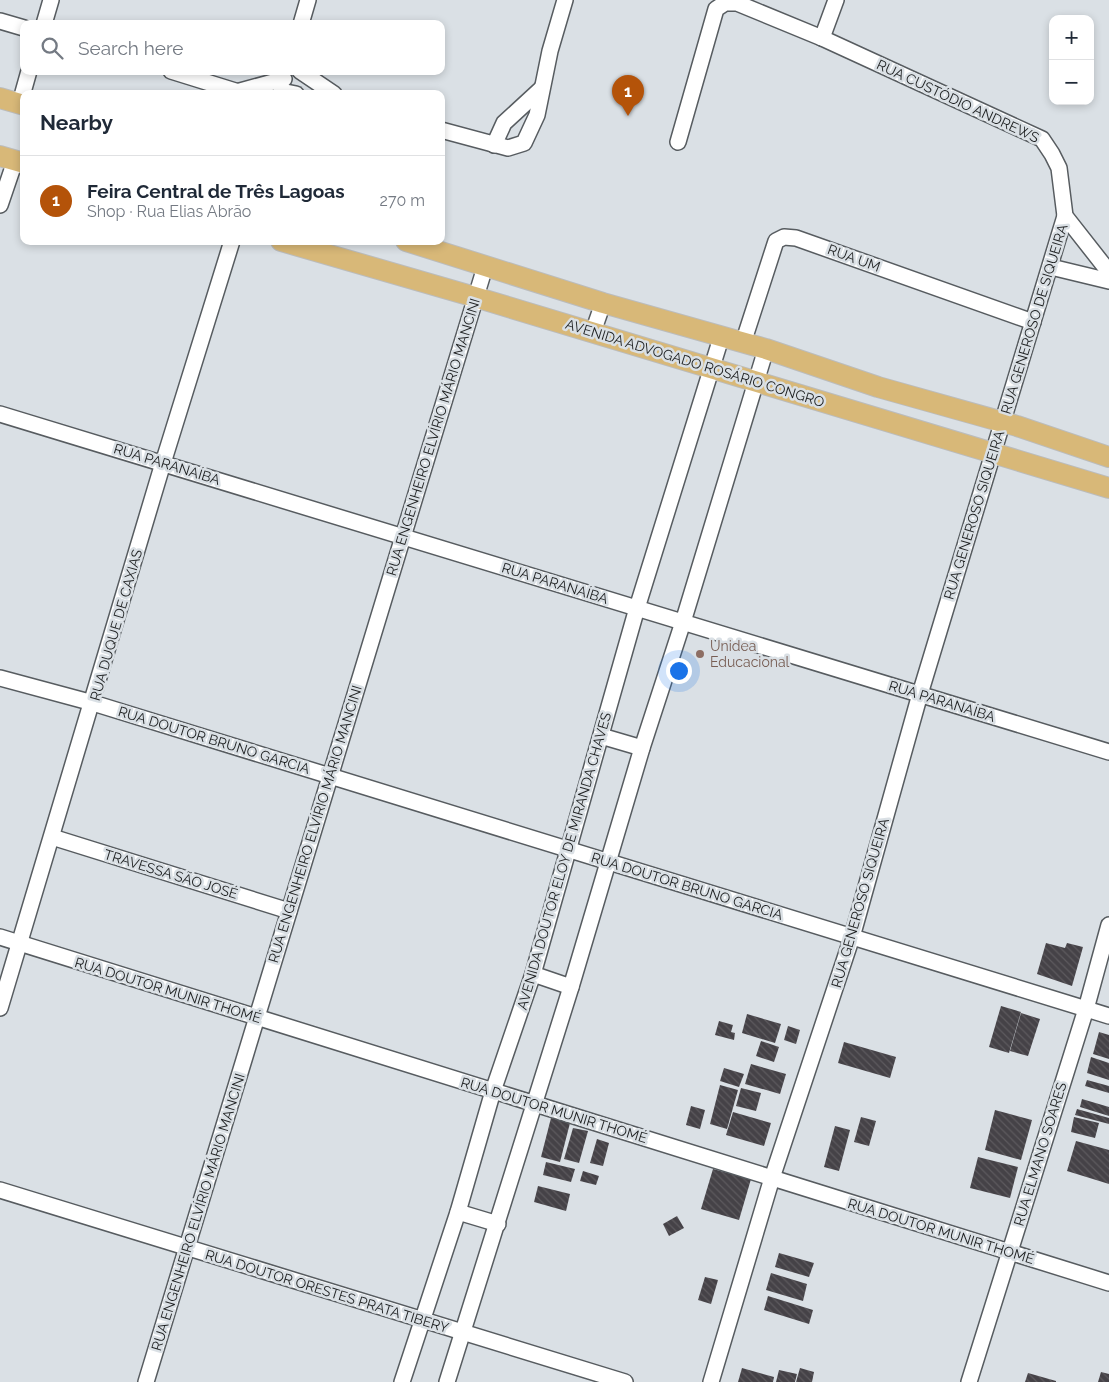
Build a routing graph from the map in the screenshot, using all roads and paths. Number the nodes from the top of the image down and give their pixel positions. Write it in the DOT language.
graph roads {
  1 [pos="51,0"];
  2 [pos="308,0"];
  3 [pos="565,0"];
  4 [pos="836,0"];
  5 [pos="45,20"];
  6 [pos="302,20"];
  7 [pos="0,21"];
  8 [pos="20,27"];
  9 [pos="822,38"];
  10 [pos="28,75"];
  11 [pos="184,75"];
  12 [pos="306,75"];
  13 [pos="286,86"];
  14 [pos="542,89"];
  15 [pos="25,90"];
  16 [pos="233,90"];
  17 [pos="261,90"];
  18 [pos="328,90"];
  19 [pos="0,98"];
  20 [pos="20,103"];
  21 [pos="445,131"];
  22 [pos="678,142"];
  23 [pos="494,145"];
  24 [pos="13,160"];
  25 [pos="0,205"];
  26 [pos="1065,216"];
  27 [pos="231,245"];
  28 [pos="295,245"];
  29 [pos="418,245"];
  30 [pos="484,267"];
  31 [pos="1051,268"];
  32 [pos="1109,272"];
  33 [pos="1109,281"];
  34 [pos="475,296"];
  35 [pos="603,303"];
  36 [pos="1033,322"];
  37 [pos="593,332"];
  38 [pos="721,338"];
  39 [pos="743,344"];
  40 [pos="766,349"];
  41 [pos="712,368"];
  42 [pos="755,382"];
  43 [pos="878,387"];
  44 [pos="0,414"];
  45 [pos="867,415"];
  46 [pos="1002,422"];
  47 [pos="992,453"];
  48 [pos="1109,457"];
  49 [pos="163,463"];
  50 [pos="1109,488"];
  51 [pos="403,536"];
  52 [pos="637,608"];
  53 [pos="683,622"];
  54 [pos="0,678"];
  55 [pos="920,694"];
  56 [pos="93,703"];
  57 [pos="600,736"];
  58 [pos="642,748"];
  59 [pos="1109,752"];
  60 [pos="330,776"];
  61 [pos="52,837"];
  62 [pos="568,850"];
  63 [pos="610,862"];
  64 [pos="289,911"];
  65 [pos="1109,925"];
  66 [pos="0,937"];
  67 [pos="852,937"];
  68 [pos="20,943"];
  69 [pos="533,974"];
  70 [pos="571,987"];
  71 [pos="0,1008"];
  72 [pos="1086,1009"];
  73 [pos="1109,1016"];
  74 [pos="257,1017"];
  75 [pos="493,1091"];
  76 [pos="534,1104"];
  77 [pos="772,1178"];
  78 [pos="0,1190"];
  79 [pos="458,1212"];
  80 [pos="498,1224"];
  81 [pos="187,1248"];
  82 [pos="1010,1252"];
  83 [pos="1109,1283"];
  84 [pos="421,1320"];
  85 [pos="462,1332"];
  86 [pos="146,1382"];
  87 [pos="402,1382"];
  88 [pos="447,1382"];
  89 [pos="625,1382"];
  90 [pos="711,1382"];
  91 [pos="969,1382"];
  1 -- 5 [label="street"];
  2 -- 6 [label="street"];
  3 -- 14 [label="street"];
  4 -- 9 [label="street"];
  7 -- 8 [label="street"];
  9 -- 22 [label="street, RUA CUSTÓDIO ANDREWS"];
  9 -- 26 [label="street, RUA CUSTÓDIO ANDREWS"];
  10 -- 15 [label="street"];
  11 -- 16 [label="street"];
  12 -- 18 [label="street"];
  13 -- 17 [label="street"];
  14 -- 23 [label="street"];
  14 -- 23 [label="street"];
  19 -- 20 [label="main road"];
  21 -- 23 [label="street"];
  24 -- 25 [label="street"];
  26 -- 31 [label="street, RUA GENEROSO DE SIQUEIRA"];
  26 -- 32 [label="street"];
  27 -- 49 [label="street, RUA DUQUE DE CAXIAS"];
  28 -- 34 [label="main road, AVENIDA ADVOGADO ROSÁRIO CONGRO"];
  29 -- 30 [label="main road"];
  30 -- 34 [label="street, RUA ENGENHEIRO ELVÍRIO MÁRIO MANCINI"];
  30 -- 35 [label="main road"];
  31 -- 33 [label="street"];
  31 -- 36 [label="street, RUA GENEROSO DE SIQUEIRA"];
  34 -- 37 [label="main road, AVENIDA ADVOGADO ROSÁRIO CONGRO"];
  34 -- 51 [label="street, RUA ENGENHEIRO ELVÍRIO MÁRIO MANCINI"];
  35 -- 37 [label="street"];
  35 -- 38 [label="main road"];
  36 -- 39 [label="street, RUA UM"];
  36 -- 46 [label="street, RUA GENEROSO DE SIQUEIRA"];
  37 -- 41 [label="main road, AVENIDA ADVOGADO ROSÁRIO CONGRO"];
  38 -- 39 [label="main road"];
  38 -- 41 [label="street, AVENIDA DOUTOR ELOY DE MIRANDA CHAVES"];
  39 -- 40 [label="main road"];
  40 -- 42 [label="street"];
  40 -- 43 [label="main road"];
  41 -- 42 [label="main road, AVENIDA ADVOGADO ROSÁRIO CONGRO"];
  41 -- 52 [label="street, AVENIDA DOUTOR ELOY DE MIRANDA CHAVES"];
  42 -- 45 [label="main road, AVENIDA ADVOGADO ROSÁRIO CONGRO"];
  42 -- 53 [label="street"];
  43 -- 45 [label="main road"];
  43 -- 46 [label="main road"];
  44 -- 49 [label="street, RUA PARANAÍBA"];
  45 -- 47 [label="main road, AVENIDA ADVOGADO ROSÁRIO CONGRO"];
  46 -- 47 [label="street, RUA GENEROSO SIQUEIRA"];
  46 -- 48 [label="main road"];
  47 -- 50 [label="main road, AVENIDA ADVOGADO ROSÁRIO CONGRO"];
  47 -- 55 [label="street, RUA GENEROSO SIQUEIRA"];
  49 -- 51 [label="street, RUA PARANAÍBA"];
  49 -- 56 [label="street, RUA DUQUE DE CAXIAS"];
  51 -- 52 [label="street, RUA PARANAÍBA"];
  51 -- 60 [label="street, RUA ENGENHEIRO ELVÍRIO MÁRIO MANCINI"];
  52 -- 53 [label="street, RUA PARANAÍBA"];
  52 -- 57 [label="street, AVENIDA DOUTOR ELOY DE MIRANDA CHAVES"];
  53 -- 55 [label="street, RUA PARANAÍBA"];
  53 -- 58 [label="street"];
  54 -- 56 [label="street, RUA DOUTOR BRUNO GARCIA"];
  55 -- 59 [label="street, RUA PARANAÍBA"];
  55 -- 67 [label="street, RUA GENEROSO SIQUEIRA"];
  56 -- 60 [label="street, RUA DOUTOR BRUNO GARCIA"];
  56 -- 61 [label="street, RUA DUQUE DE CAXIAS"];
  57 -- 58 [label="street"];
  57 -- 62 [label="street, AVENIDA DOUTOR ELOY DE MIRANDA CHAVES"];
  58 -- 63 [label="street"];
  60 -- 62 [label="street, RUA DOUTOR BRUNO GARCIA"];
  60 -- 64 [label="street, RUA ENGENHEIRO ELVÍRIO MÁRIO MANCINI"];
  61 -- 64 [label="street, TRAVESSA SÃO JOSÉ"];
  61 -- 68 [label="street, RUA DUQUE DE CAXIAS"];
  62 -- 63 [label="street, RUA DOUTOR BRUNO GARCIA"];
  62 -- 69 [label="street, AVENIDA DOUTOR ELOY DE MIRANDA CHAVES"];
  63 -- 67 [label="street, RUA DOUTOR BRUNO GARCIA"];
  63 -- 70 [label="street"];
  64 -- 74 [label="street, RUA ENGENHEIRO ELVÍRIO MÁRIO MANCINI"];
  65 -- 72 [label="street, RUA ELMANO SOARES"];
  66 -- 68 [label="street, RUA DOUTOR MUNIR THOMÉ"];
  67 -- 72 [label="street, RUA DOUTOR BRUNO GARCIA"];
  67 -- 77 [label="street, RUA GENEROSO SIQUEIRA"];
  68 -- 71 [label="street, RUA DUQUE DE CAXIAS"];
  68 -- 74 [label="street, RUA DOUTOR MUNIR THOMÉ"];
  69 -- 70 [label="street"];
  69 -- 75 [label="street, AVENIDA DOUTOR ELOY DE MIRANDA CHAVES"];
  70 -- 76 [label="street"];
  72 -- 73 [label="street, RUA DOUTOR BRUNO GARCIA"];
  72 -- 82 [label="street, RUA ELMANO SOARES"];
  74 -- 75 [label="street, RUA DOUTOR MUNIR THOMÉ"];
  74 -- 81 [label="street, RUA ENGENHEIRO ELVÍRIO MÁRIO MANCINI"];
  75 -- 76 [label="street, RUA DOUTOR MUNIR THOMÉ"];
  75 -- 79 [label="street, AVENIDA DOUTOR ELOY DE MIRANDA CHAVES"];
  76 -- 77 [label="street, RUA DOUTOR MUNIR THOMÉ"];
  76 -- 80 [label="street"];
  77 -- 82 [label="street, RUA DOUTOR MUNIR THOMÉ"];
  77 -- 90 [label="street, RUA GENEROSO SIQUEIRA"];
  78 -- 81 [label="street, RUA DOUTOR ORESTES PRATA TIBERY"];
  79 -- 80 [label="street"];
  79 -- 84 [label="street, AVENIDA DOUTOR ELOY DE MIRANDA CHAVES"];
  80 -- 85 [label="street"];
  81 -- 84 [label="street, RUA DOUTOR ORESTES PRATA TIBERY"];
  81 -- 86 [label="street, RUA ENGENHEIRO ELVÍRIO MÁRIO MANCINI"];
  82 -- 83 [label="street, RUA DOUTOR MUNIR THOMÉ"];
  82 -- 91 [label="street, RUA ELMANO SOARES"];
  84 -- 85 [label="street, RUA DOUTOR ORESTES PRATA TIBERY"];
  84 -- 87 [label="street, AVENIDA DOUTOR ELOY DE MIRANDA CHAVES"];
  85 -- 88 [label="street"];
  85 -- 89 [label="street, RUA DOUTOR ORESTES PRATA TIBERY"];
}
